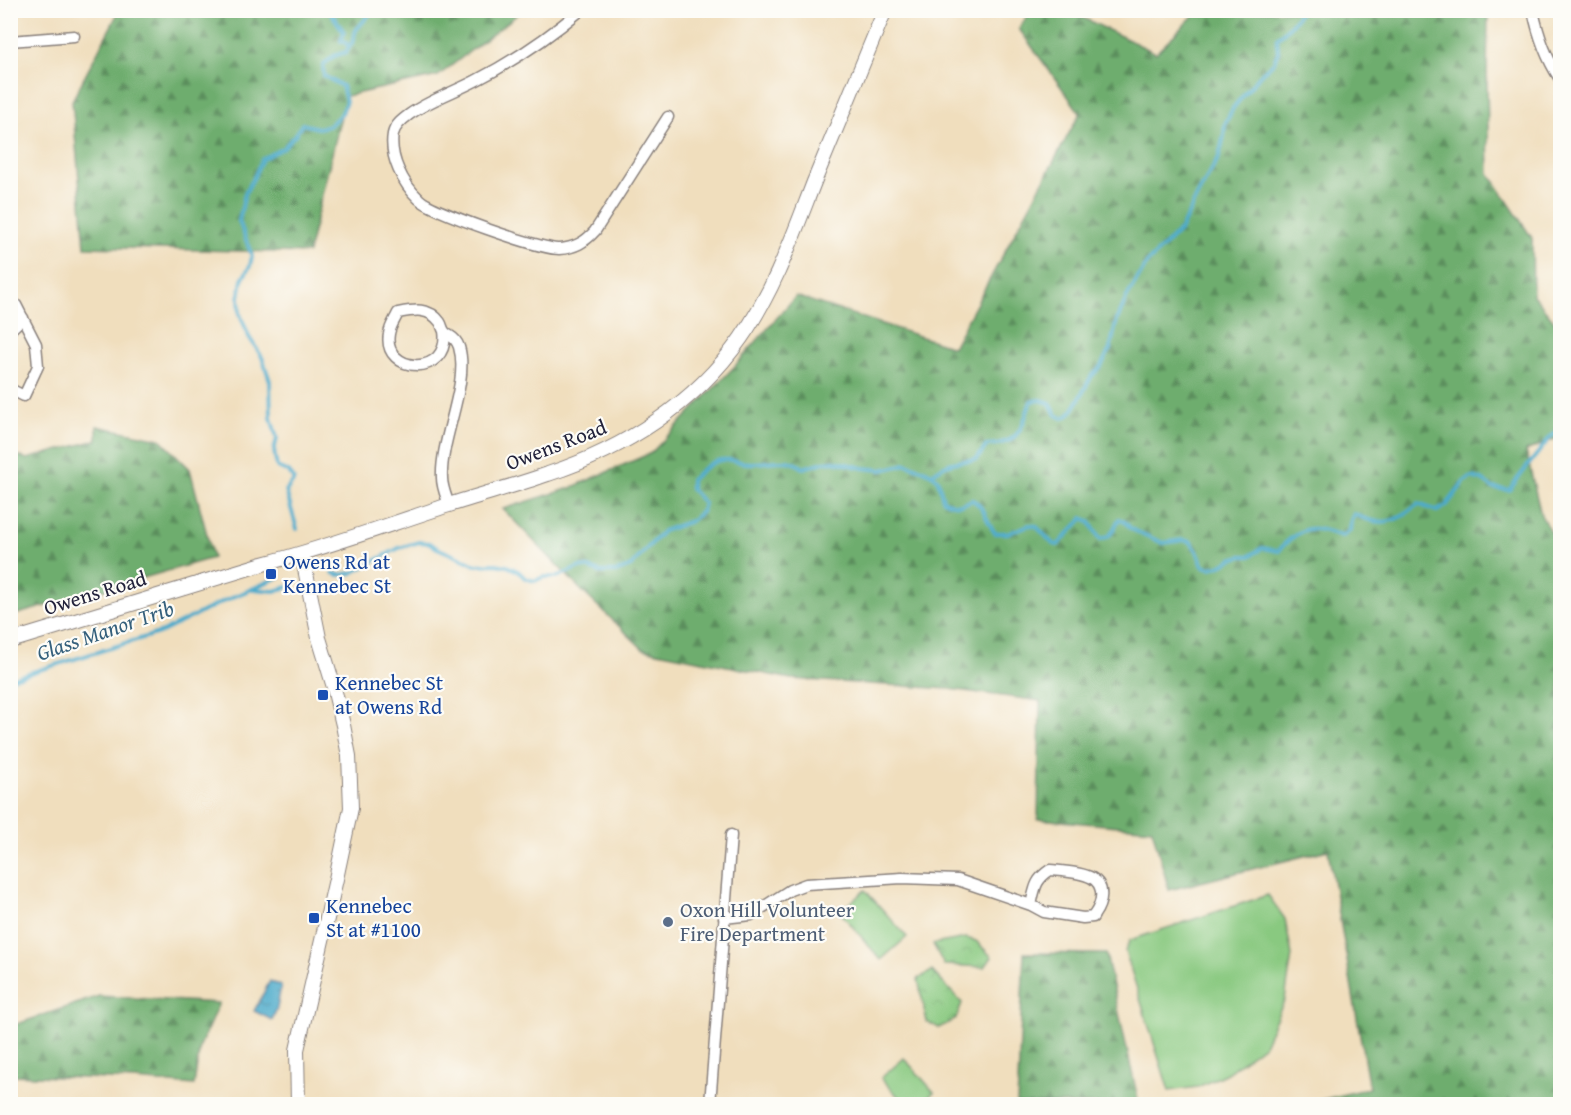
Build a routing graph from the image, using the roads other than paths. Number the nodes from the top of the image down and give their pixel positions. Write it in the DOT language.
graph roads {
  1 [pos="581,10"];
  2 [pos="885,10"];
  3 [pos="1533,10"];
  4 [pos="74,36"];
  5 [pos="10,41"];
  6 [pos="1560,79"];
  7 [pos="668,117"];
  8 [pos="10,300"];
  9 [pos="23,318"];
  10 [pos="10,330"];
  11 [pos="444,331"];
  12 [pos="10,389"];
  13 [pos="449,505"];
  14 [pos="302,554"];
  15 [pos="10,641"];
  16 [pos="731,835"];
  17 [pos="1031,905"];
  18 [pos="724,918"];
  19 [pos="298,1104"];
  20 [pos="710,1104"];
  1 -- 7 [label="street"];
  2 -- 13 [label="street, Owens Road"];
  3 -- 6 [label="street"];
  4 -- 5 [label="street"];
  8 -- 9 [label="street"];
  9 -- 10 [label="street"];
  9 -- 12 [label="street"];
  11 -- 11 [label="street"];
  11 -- 13 [label="street"];
  13 -- 14 [label="street, Owens Road"];
  14 -- 15 [label="street, Owens Road"];
  14 -- 19 [label="street"];
  16 -- 18 [label="street"];
  17 -- 17 [label="street"];
  17 -- 18 [label="street"];
  18 -- 20 [label="street"];
}
